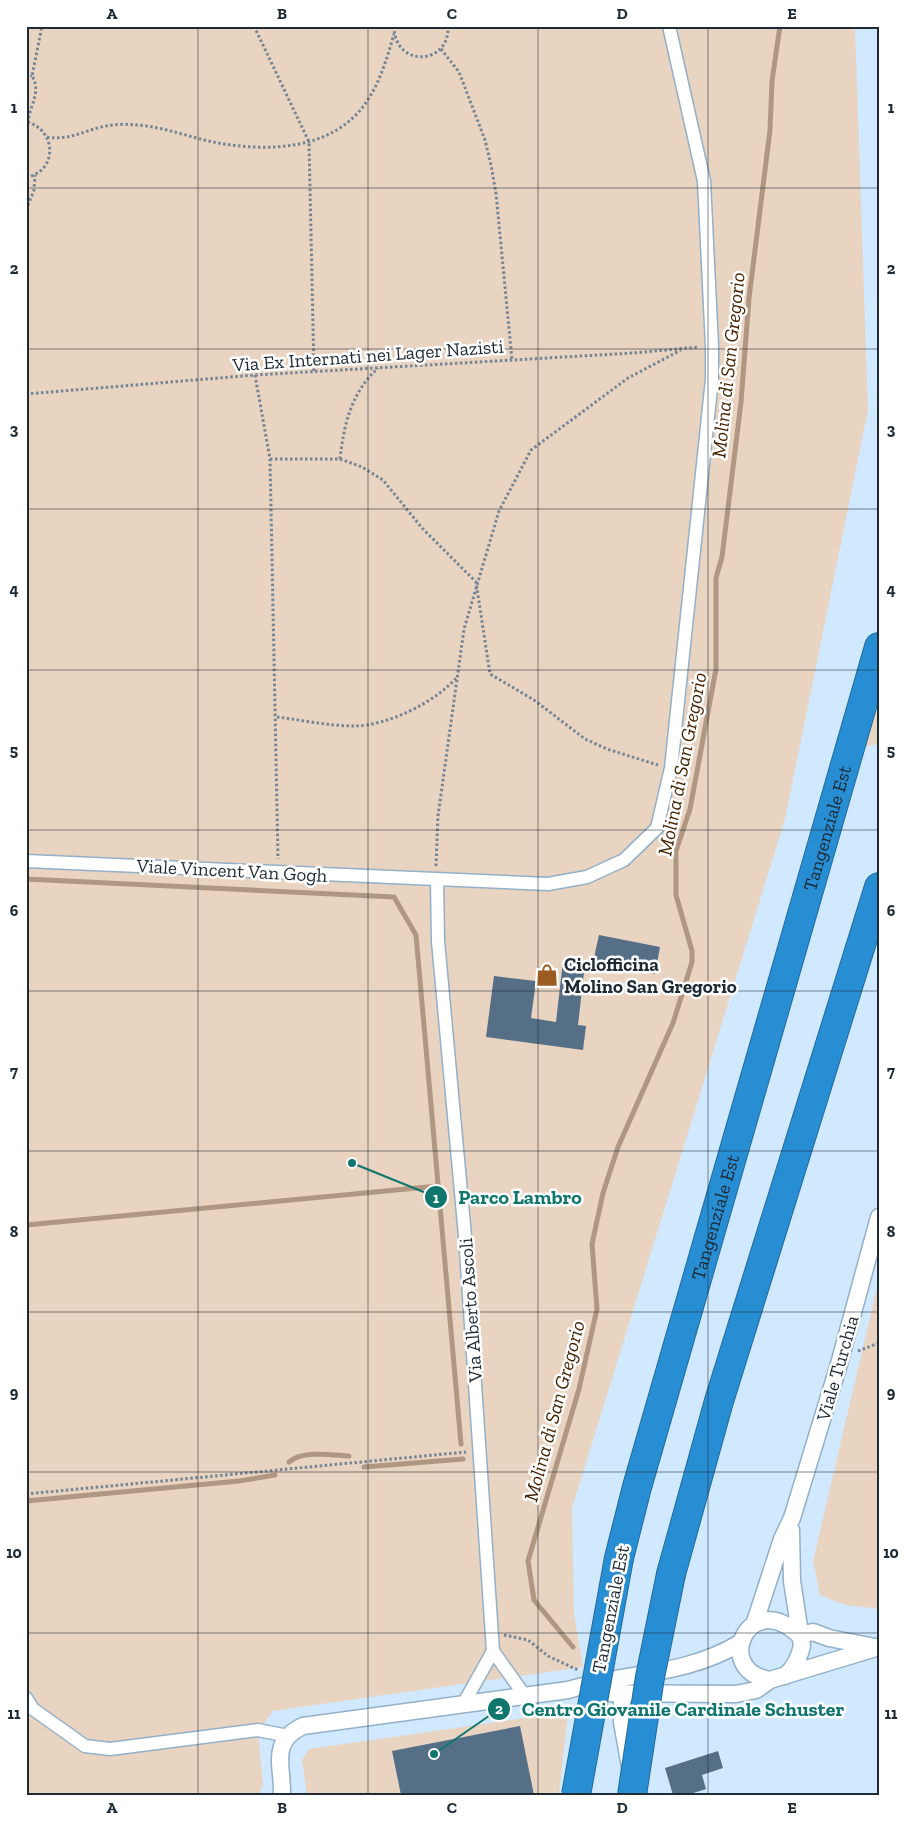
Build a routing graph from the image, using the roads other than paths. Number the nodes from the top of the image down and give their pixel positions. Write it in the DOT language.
graph roads {
  1 [pos="669,26"];
  2 [pos="879,647"];
  3 [pos="26,861"];
  4 [pos="437,879"];
  5 [pos="879,887"];
  6 [pos="879,1217"];
  7 [pos="792,1518"];
  8 [pos="755,1622"];
  9 [pos="799,1635"];
  10 [pos="740,1644"];
  11 [pos="878,1647"];
  12 [pos="493,1651"];
  13 [pos="778,1678"];
  14 [pos="568,1690"];
  15 [pos="622,1692"];
  16 [pos="525,1696"];
  17 [pos="26,1698"];
  18 [pos="464,1703"];
  19 [pos="288,1736"];
  20 [pos="282,1795"];
  21 [pos="576,1795"];
  22 [pos="632,1795"];
  23 [pos="640,1795"];
  1 -- 4 [label="street, Viale Vincent Van Gogh"];
  2 -- 21 [label="highway, Tangenziale Est, bridge"];
  3 -- 4 [label="street, Viale Vincent Van Gogh"];
  4 -- 12 [label="street, Via Alberto Ascoli"];
  5 -- 22 [label="highway, bridge"];
  6 -- 7 [label="street, Viale Turchia"];
  7 -- 8 [label="street, Viale Turchia"];
  7 -- 9 [label="street, Viale Turchia"];
  8 -- 9 [label="street"];
  8 -- 10 [label="street"];
  9 -- 11 [label="street"];
  9 -- 13 [label="street"];
  10 -- 13 [label="street"];
  10 -- 14 [label="street"];
  11 -- 13 [label="street"];
  12 -- 16 [label="street"];
  12 -- 18 [label="street"];
  13 -- 15 [label="street"];
  14 -- 15 [label="street"];
  14 -- 16 [label="street"];
  15 -- 23 [label="street"];
  16 -- 18 [label="street"];
  17 -- 19 [label="street"];
  18 -- 19 [label="street"];
  19 -- 20 [label="street"];
}
